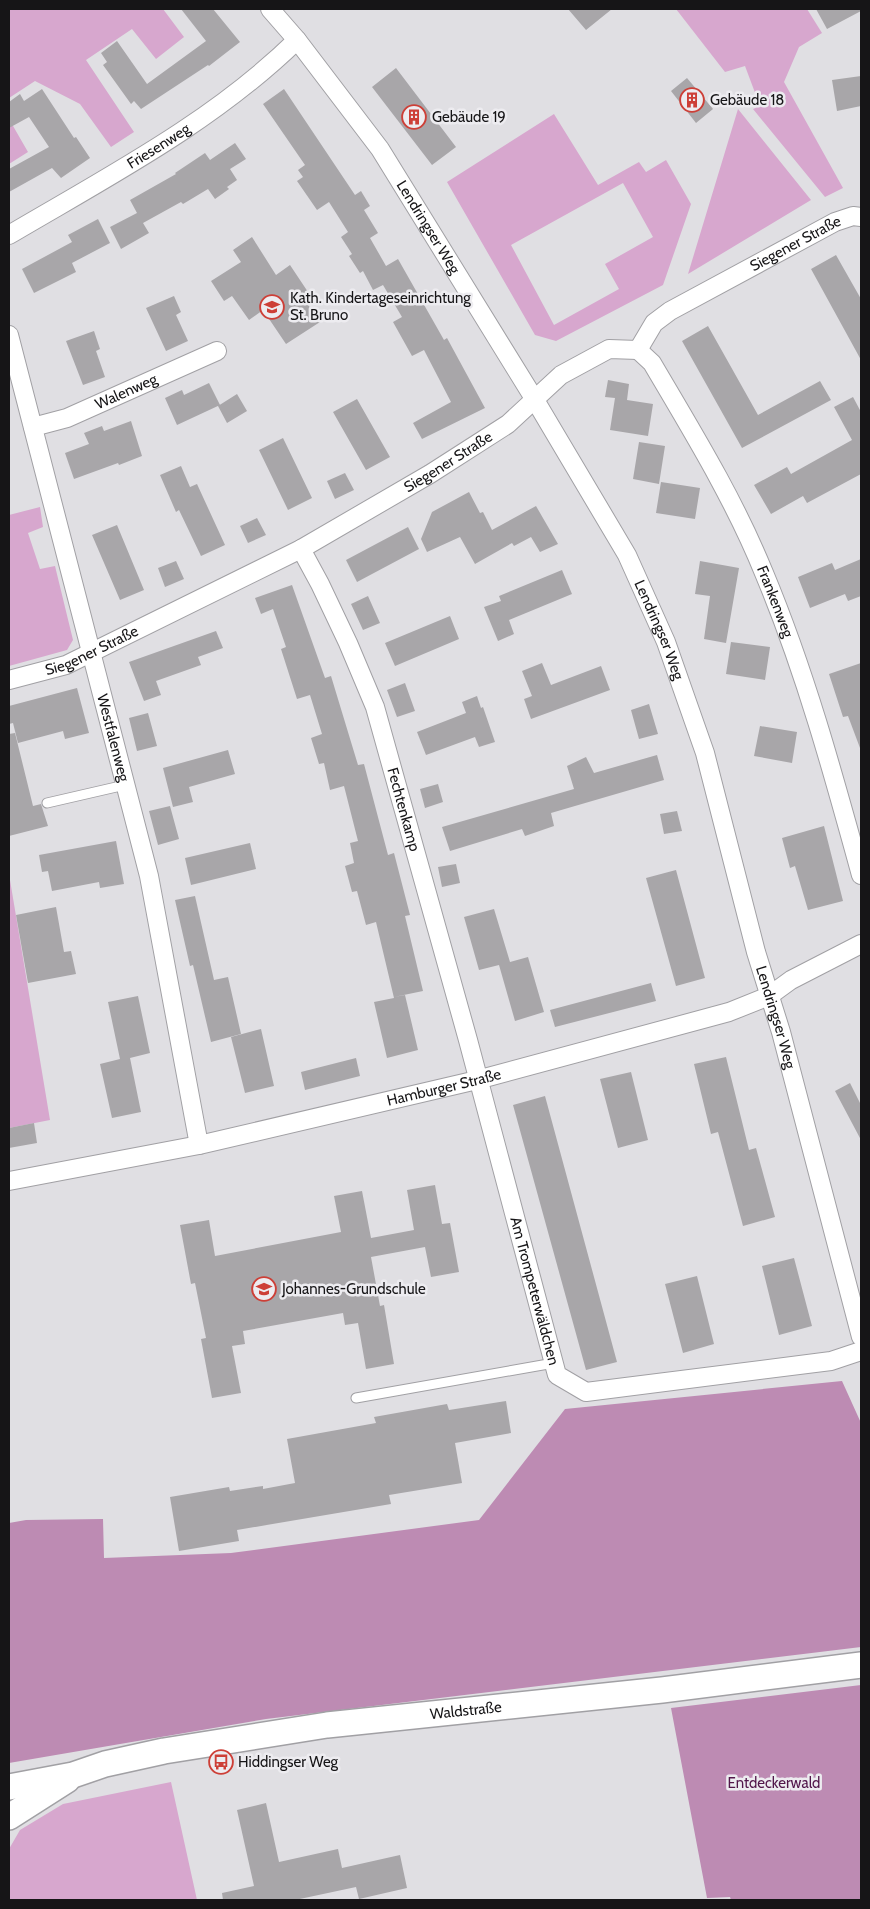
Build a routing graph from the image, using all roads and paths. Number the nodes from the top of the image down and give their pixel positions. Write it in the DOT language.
graph roads {
  1 [pos="270,9"];
  2 [pos="297,40"];
  3 [pos="861,217"];
  4 [pos="9,235"];
  5 [pos="9,334"];
  6 [pos="638,350"];
  7 [pos="217,351"];
  8 [pos="13,369"];
  9 [pos="535,400"];
  10 [pos="33,427"];
  11 [pos="301,549"];
  12 [pos="92,653"];
  13 [pos="9,680"];
  14 [pos="126,785"];
  15 [pos="47,803"];
  16 [pos="861,875"];
  17 [pos="861,944"];
  18 [pos="769,996"];
  19 [pos="478,1080"];
  20 [pos="199,1145"];
  21 [pos="9,1181"];
  22 [pos="861,1337"];
  23 [pos="861,1351"];
  24 [pos="554,1363"];
  25 [pos="356,1398"];
  26 [pos="861,1665"];
  27 [pos="73,1776"];
  28 [pos="9,1787"];
  29 [pos="9,1818"];
  1 -- 2 [label="street, Lendringser Weg"];
  2 -- 4 [label="street, Friesenweg"];
  2 -- 9 [label="street, Lendringser Weg"];
  3 -- 6 [label="street, Siegener Straße"];
  5 -- 8 [label="street, Westfalenweg"];
  6 -- 9 [label="street, Siegener Straße"];
  6 -- 16 [label="street, Frankenweg"];
  7 -- 10 [label="street, Walenweg"];
  8 -- 10 [label="street, Westfalenweg"];
  9 -- 11 [label="street, Siegener Straße"];
  9 -- 18 [label="street, Lendringser Weg"];
  10 -- 12 [label="street, Westfalenweg"];
  11 -- 12 [label="street, Siegener Straße"];
  11 -- 19 [label="street, Fechtenkamp"];
  12 -- 13 [label="street, Siegener Straße"];
  12 -- 14 [label="street, Westfalenweg"];
  14 -- 15 [label="lane"];
  14 -- 20 [label="street, Westfalenweg"];
  17 -- 18 [label="street, Hamburger Straße"];
  18 -- 19 [label="street, Hamburger Straße"];
  18 -- 22 [label="street, Lendringser Weg"];
  19 -- 20 [label="street, Hamburger Straße"];
  19 -- 24 [label="street, Am Trompeterwäldchen"];
  20 -- 21 [label="street, Hamburger Straße"];
  23 -- 24 [label="street, Am Trompeterwäldchen"];
  24 -- 25 [label="lane"];
  26 -- 27 [label="main road, Waldstraße"];
  27 -- 28 [label="main road, Waldstraße"];
  27 -- 29 [label="main road, Waldstraße"];
}
